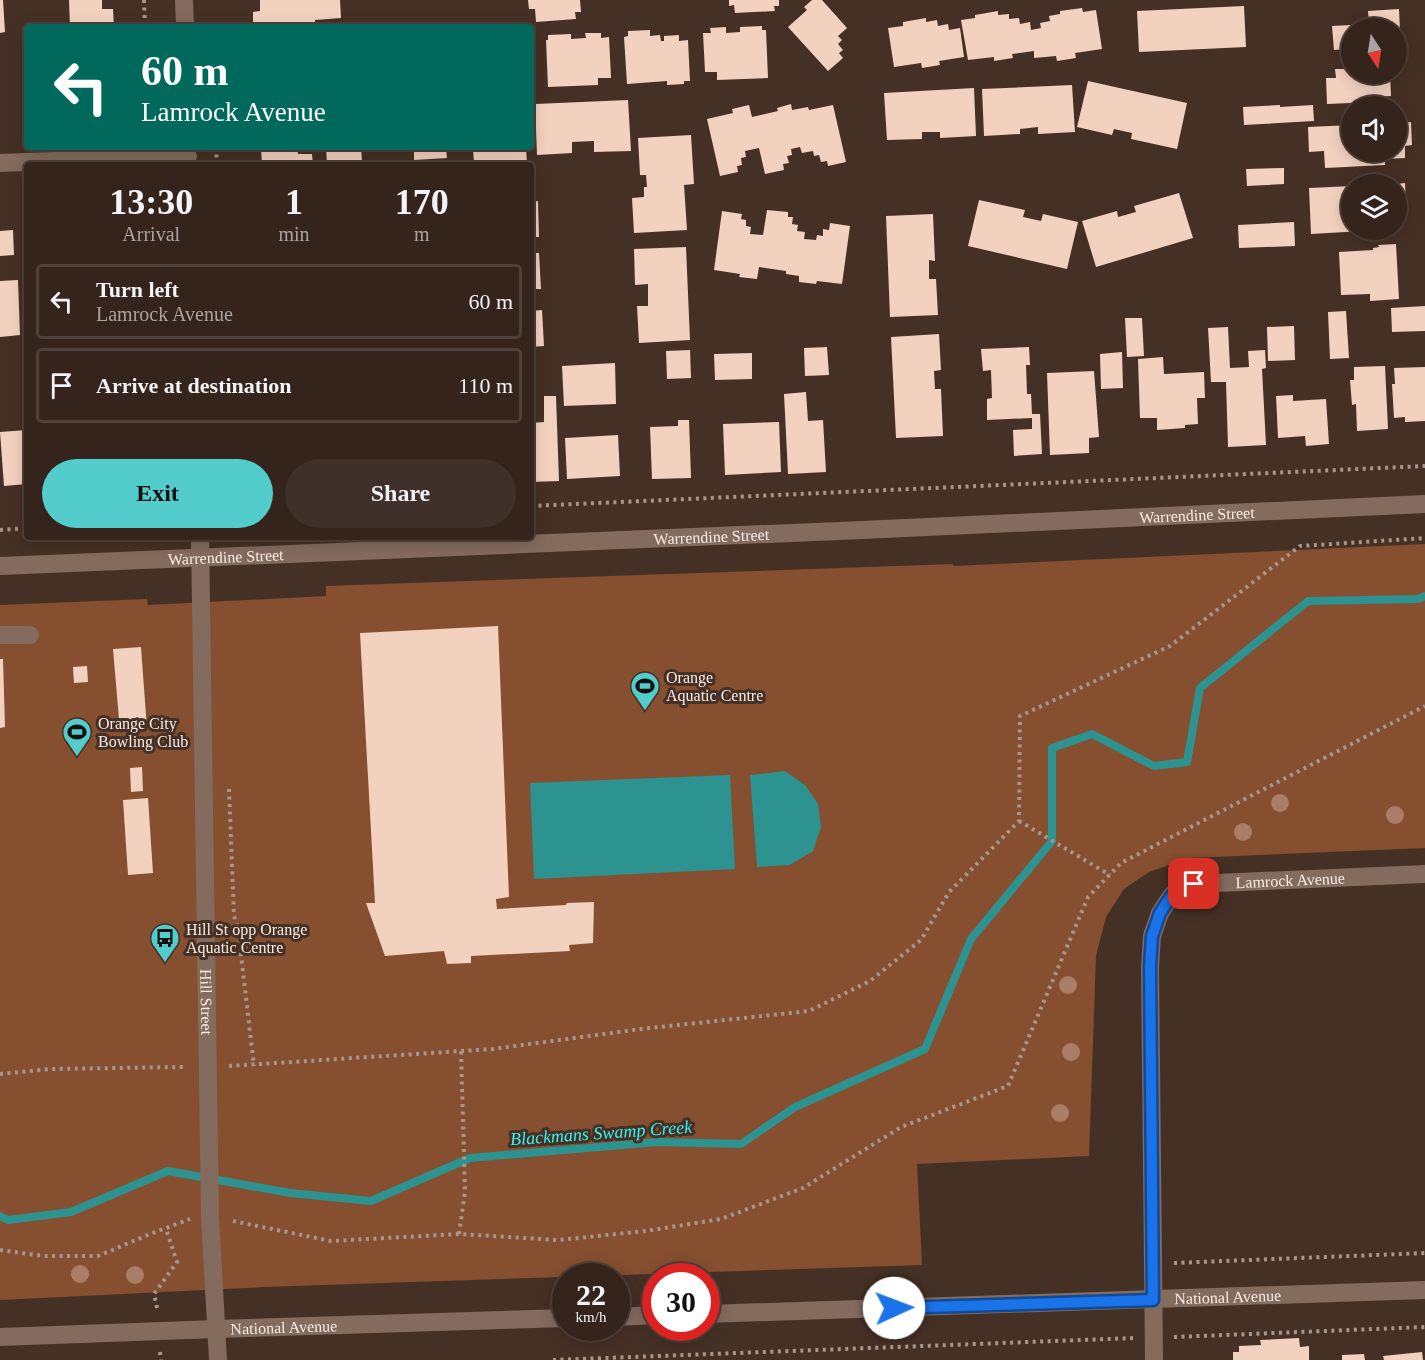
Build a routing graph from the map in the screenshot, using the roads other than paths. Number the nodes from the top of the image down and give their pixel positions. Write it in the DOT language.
graph roads {
  1 [pos="184,0"];
  2 [pos="185,24"];
  3 [pos="188,156"];
  4 [pos="24,162"];
  5 [pos="27,162"];
  6 [pos="0,163"];
  7 [pos="1425,504"];
  8 [pos="200,540"];
  9 [pos="200,558"];
  10 [pos="0,566"];
  11 [pos="0,635"];
  12 [pos="30,635"];
  13 [pos="1425,874"];
  14 [pos="1425,1290"];
  15 [pos="1153,1300"];
  16 [pos="720,1314"];
  17 [pos="552,1318"];
  18 [pos="216,1329"];
  19 [pos="0,1337"];
  20 [pos="218,1360"];
  21 [pos="1154,1360"];
  1 -- 2 [label="street"];
  3 -- 5 [label="street"];
  4 -- 6 [label="street"];
  7 -- 9 [label="street, Warrendine Street"];
  8 -- 9 [label="street, Hill Street"];
  9 -- 10 [label="street, Warrendine Street"];
  9 -- 18 [label="street, Hill Street"];
  11 -- 12 [label="street"];
  13 -- 15 [label="street, Lamrock Avenue"];
  14 -- 15 [label="street, National Avenue"];
  15 -- 16 [label="street, National Avenue"];
  15 -- 21 [label="street, Lamrock Avenue"];
  17 -- 18 [label="street, National Avenue"];
  18 -- 19 [label="street, National Avenue"];
  18 -- 20 [label="street, Hill Street"];
}
